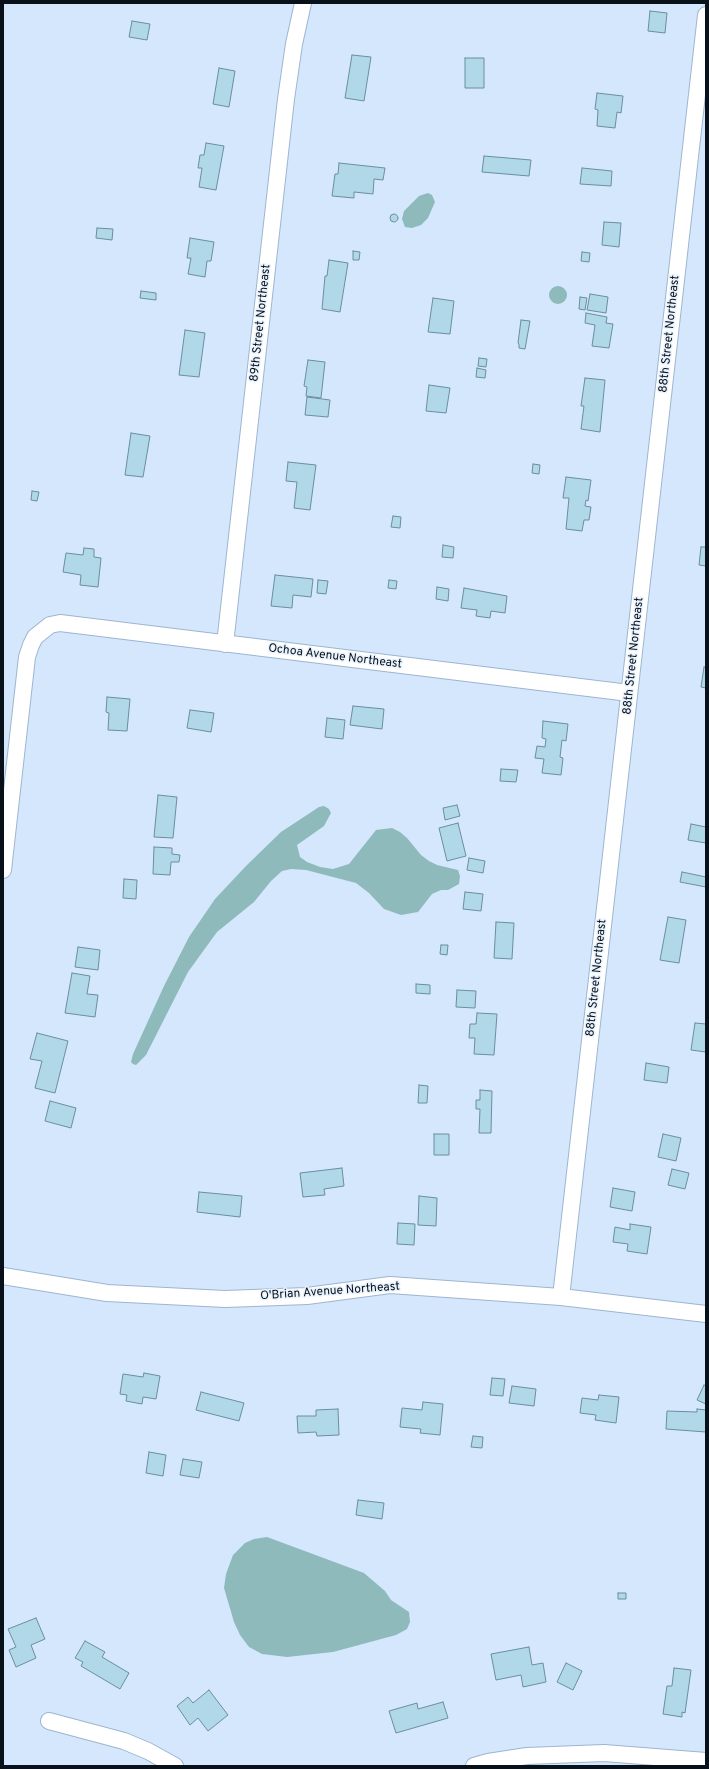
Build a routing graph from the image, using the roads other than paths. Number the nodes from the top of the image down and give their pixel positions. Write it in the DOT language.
graph roads {
  1 [pos="303,3"];
  2 [pos="706,15"];
  3 [pos="225,644"];
  4 [pos="629,693"];
  5 [pos="3,870"];
  6 [pos="3,1276"];
  7 [pos="561,1297"];
  8 [pos="706,1314"];
  9 [pos="49,1720"];
  10 [pos="706,1761"];
  11 [pos="175,1766"];
  12 [pos="474,1766"];
  1 -- 3 [label="street, 89th Street Northeast"];
  2 -- 4 [label="street, 88th Street Northeast"];
  3 -- 4 [label="street, Ochoa Avenue Northeast"];
  3 -- 5 [label="street, Ochoa Avenue Northeast"];
  4 -- 7 [label="street, 88th Street Northeast"];
  6 -- 7 [label="street, O'Brian Avenue Northeast"];
  7 -- 8 [label="street, O'Brian Avenue Northeast"];
  9 -- 11 [label="street"];
  10 -- 12 [label="street"];
}
